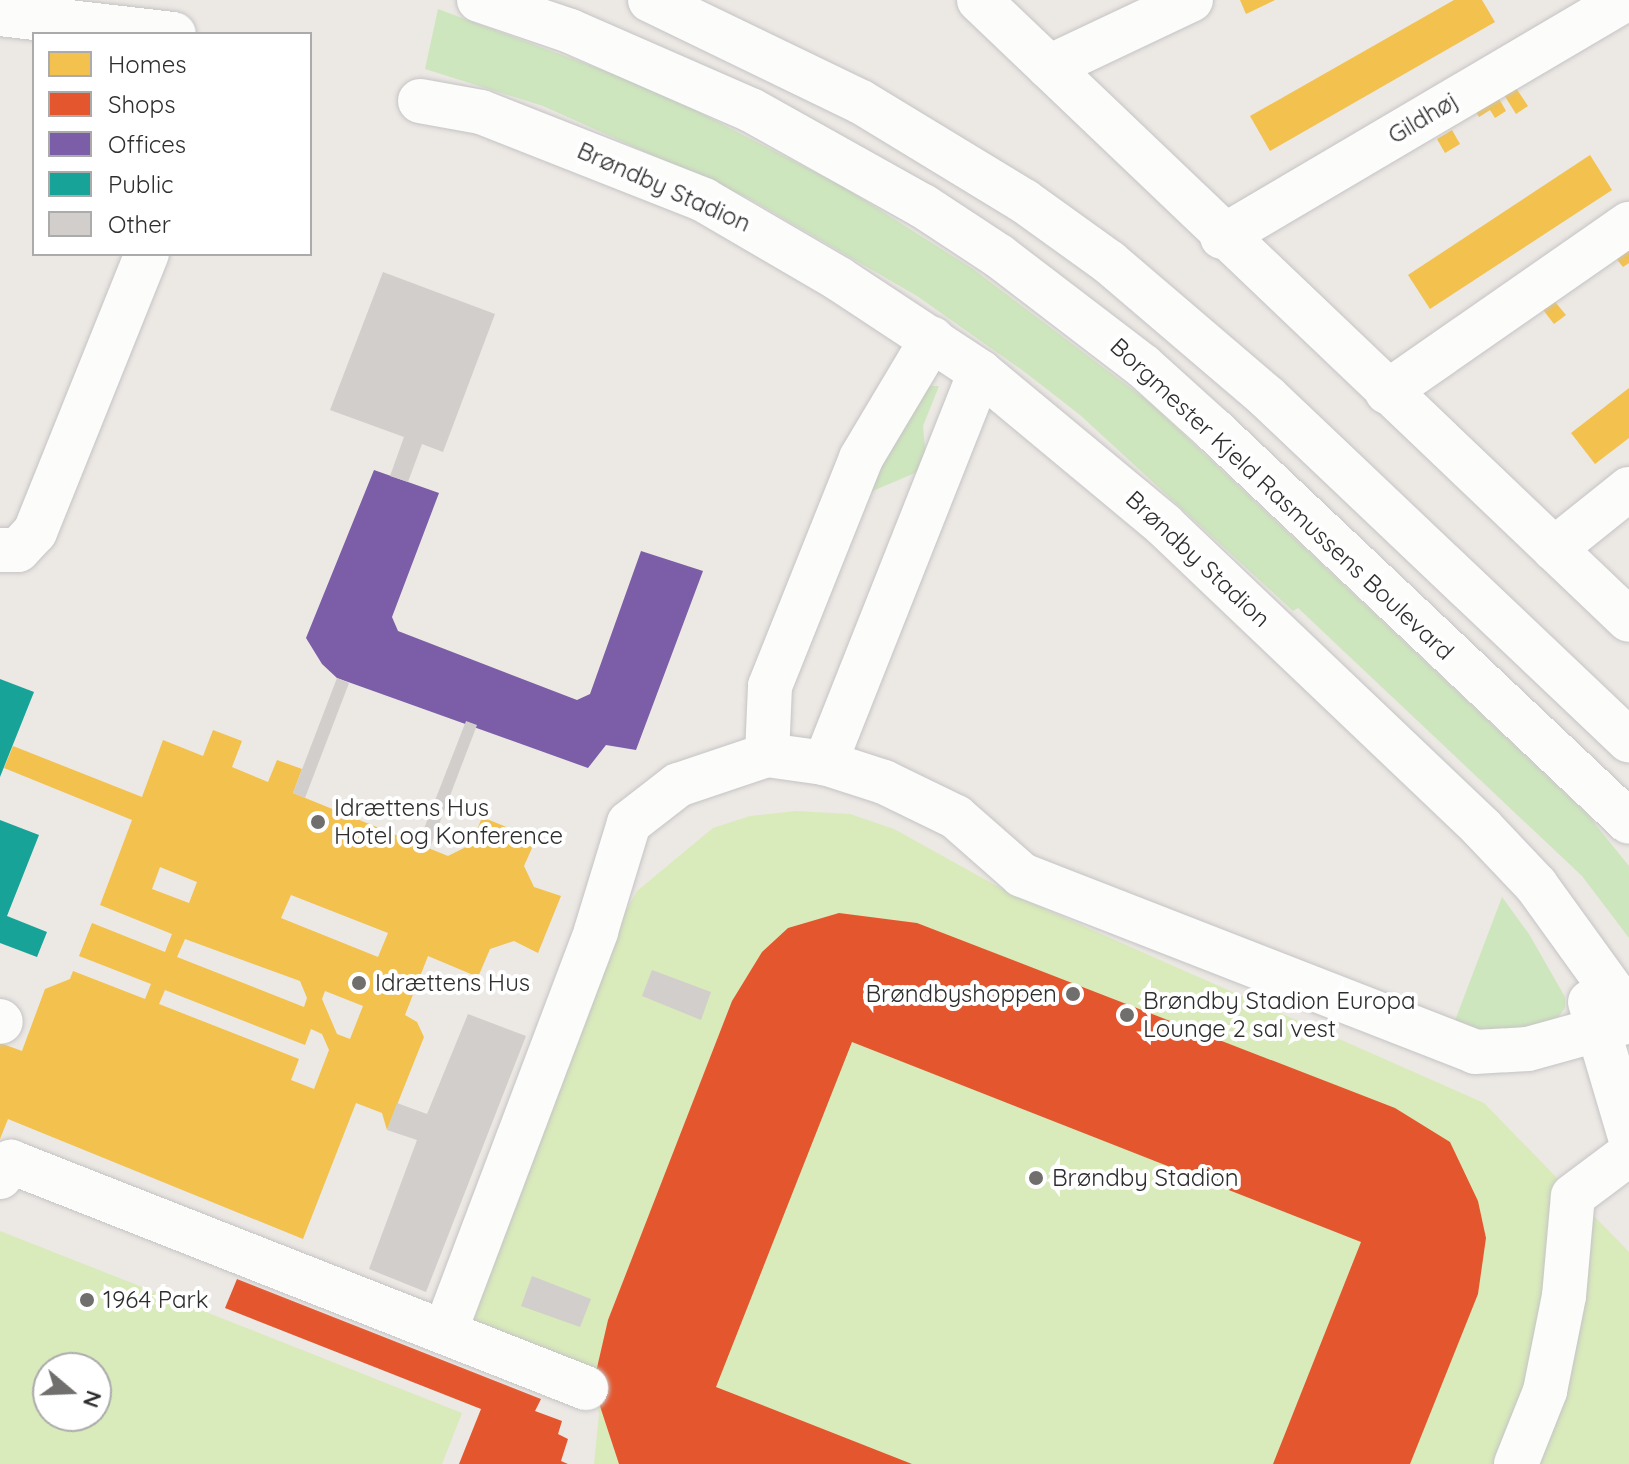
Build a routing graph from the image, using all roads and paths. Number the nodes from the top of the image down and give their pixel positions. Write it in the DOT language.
graph roads {
  1 [pos="479,0"];
  2 [pos="650,0"];
  3 [pos="979,0"];
  4 [pos="1191,0"];
  5 [pos="1625,0"];
  6 [pos="579,10"];
  7 [pos="0,14"];
  8 [pos="157,32"];
  9 [pos="1049,67"];
  10 [pos="420,101"];
  11 [pos="1629,224"];
  12 [pos="1222,237"];
  13 [pos="146,256"];
  14 [pos="932,339"];
  15 [pos="980,372"];
  16 [pos="1387,392"];
  17 [pos="1629,489"];
  18 [pos="1554,549"];
  19 [pos="0,550"];
  20 [pos="1629,620"];
  21 [pos="1629,740"];
  22 [pos="767,755"];
  23 [pos="825,763"];
  24 [pos="1629,822"];
  25 [pos="1619,1022"];
  26 [pos="1629,1134"];
  27 [pos="1629,1154"];
  28 [pos="0,1177"];
  29 [pos="446,1329"];
  30 [pos="586,1388"];
  31 [pos="1516,1464"];
  1 -- 6 [label="street, Borgmester Kjeld Rasmussens Boulevard"];
  2 -- 21 [label="street"];
  3 -- 9 [label="street"];
  4 -- 9 [label="street"];
  5 -- 12 [label="street, Gildhøj"];
  6 -- 24 [label="street, Borgmester Kjeld Rasmussens Boulevard"];
  7 -- 8 [label="street"];
  9 -- 12 [label="street"];
  10 -- 14 [label="street, Brøndby Stadion"];
  11 -- 16 [label="street"];
  12 -- 16 [label="street"];
  13 -- 19 [label="street"];
  14 -- 15 [label="street, Brøndby Stadion"];
  14 -- 22 [label="street"];
  15 -- 23 [label="street"];
  15 -- 25 [label="street, Brøndby Stadion"];
  16 -- 18 [label="street"];
  17 -- 18 [label="street"];
  18 -- 20 [label="street"];
  22 -- 23 [label="street"];
  22 -- 29 [label="street"];
  23 -- 25 [label="street"];
  25 -- 26 [label="street, Brøndby Stadion"];
  27 -- 31 [label="street"];
  28 -- 29 [label="street"];
  29 -- 30 [label="street"];
}
